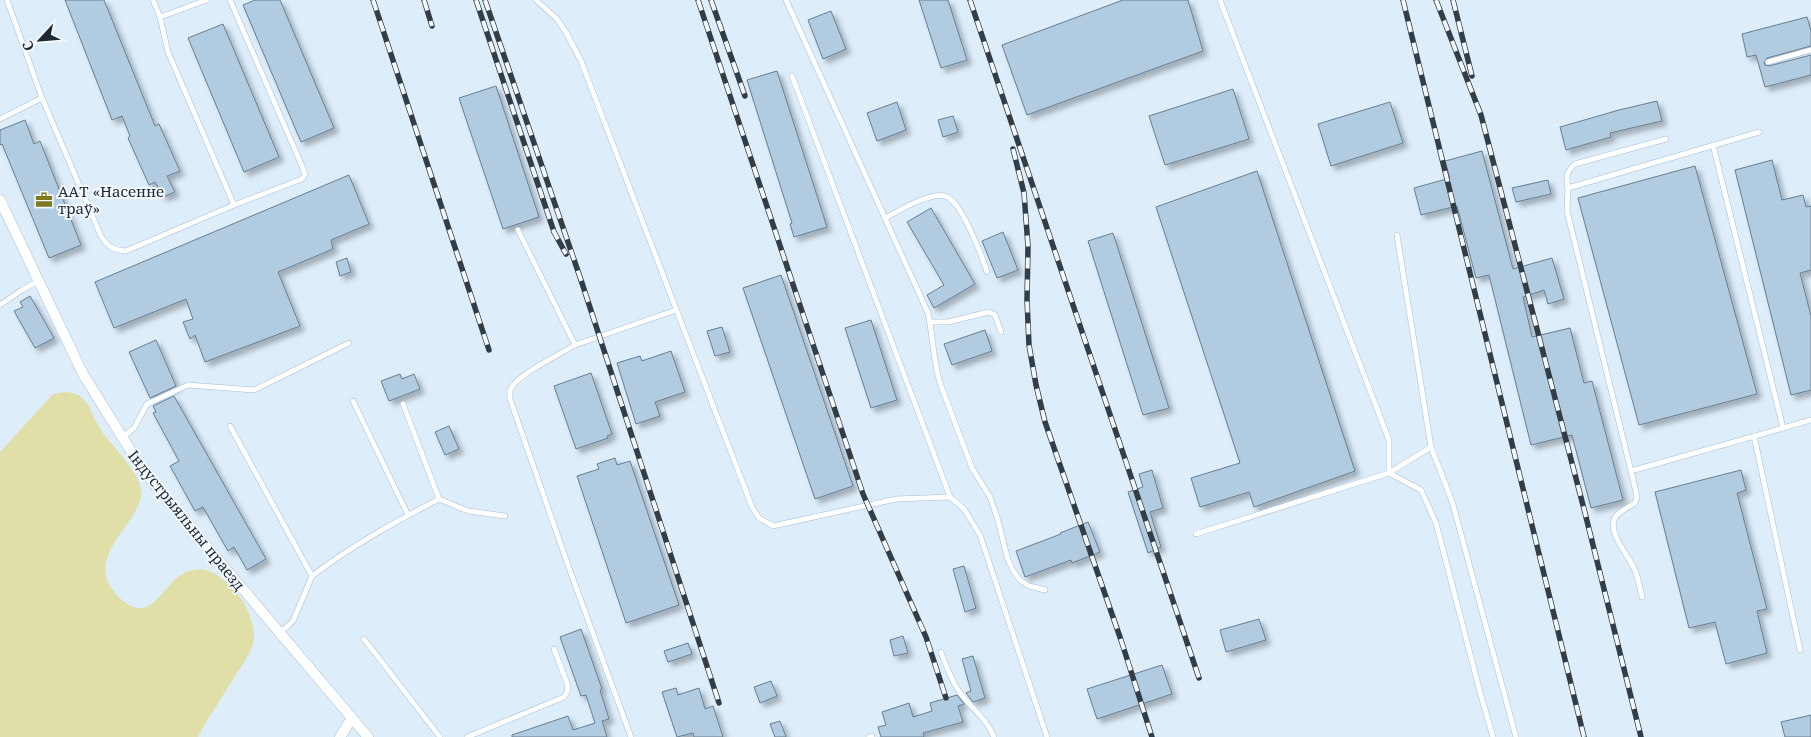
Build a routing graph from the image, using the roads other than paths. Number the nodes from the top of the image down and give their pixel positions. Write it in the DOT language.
graph roads {
  1 [pos="7,0"];
  2 [pos="153,0"];
  3 [pos="207,0"];
  4 [pos="230,0"];
  5 [pos="536,0"];
  6 [pos="786,0"];
  7 [pos="1220,0"];
  8 [pos="160,16"];
  9 [pos="1811,50"];
  10 [pos="1768,62"];
  11 [pos="792,76"];
  12 [pos="42,98"];
  13 [pos="0,119"];
  14 [pos="1758,132"];
  15 [pos="1666,139"];
  16 [pos="1713,145"];
  17 [pos="1568,188"];
  18 [pos="0,200"];
  19 [pos="234,205"];
  20 [pos="885,218"];
  21 [pos="518,230"];
  22 [pos="1397,235"];
  23 [pos="987,272"];
  24 [pos="39,281"];
  25 [pos="0,305"];
  26 [pos="676,310"];
  27 [pos="930,322"];
  28 [pos="1001,332"];
  29 [pos="349,343"];
  30 [pos="574,345"];
  31 [pos="353,401"];
  32 [pos="403,404"];
  33 [pos="1811,420"];
  34 [pos="230,426"];
  35 [pos="1783,428"];
  36 [pos="1754,436"];
  37 [pos="122,438"];
  38 [pos="1431,447"];
  39 [pos="1631,471"];
  40 [pos="1389,473"];
  41 [pos="950,497"];
  42 [pos="439,498"];
  43 [pos="408,515"];
  44 [pos="505,516"];
  45 [pos="1196,534"];
  46 [pos="312,576"];
  47 [pos="1045,590"];
  48 [pos="1642,596"];
  49 [pos="280,634"];
  50 [pos="364,639"];
  51 [pos="554,649"];
  52 [pos="1800,650"];
  53 [pos="941,652"];
  54 [pos="352,718"];
  55 [pos="340,737"];
  56 [pos="368,737"];
  57 [pos="440,737"];
  58 [pos="467,737"];
  59 [pos="632,737"];
  60 [pos="994,737"];
  61 [pos="1047,737"];
  62 [pos="1493,737"];
  63 [pos="1516,737"];
  1 -- 12 [label="lane"];
  2 -- 8 [label="lane"];
  3 -- 8 [label="lane"];
  4 -- 19 [label="lane"];
  5 -- 26 [label="lane"];
  6 -- 20 [label="lane"];
  7 -- 40 [label="lane"];
  8 -- 19 [label="lane"];
  9 -- 10 [label="lane"];
  11 -- 41 [label="lane"];
  12 -- 13 [label="lane"];
  12 -- 19 [label="lane"];
  14 -- 16 [label="lane"];
  15 -- 17 [label="lane"];
  16 -- 17 [label="lane"];
  16 -- 35 [label="lane"];
  17 -- 39 [label="lane"];
  18 -- 24 [label="street, Індустрыяльны праезд"];
  20 -- 23 [label="lane"];
  20 -- 27 [label="lane"];
  21 -- 30 [label="lane"];
  22 -- 38 [label="lane"];
  24 -- 25 [label="lane"];
  24 -- 37 [label="street, Індустрыяльны праезд"];
  26 -- 30 [label="lane"];
  26 -- 41 [label="lane"];
  27 -- 28 [label="lane"];
  27 -- 47 [label="lane"];
  29 -- 37 [label="lane"];
  30 -- 59 [label="lane"];
  31 -- 43 [label="lane"];
  32 -- 42 [label="lane"];
  33 -- 35 [label="lane"];
  34 -- 46 [label="lane"];
  35 -- 36 [label="lane"];
  36 -- 39 [label="lane"];
  36 -- 52 [label="lane"];
  37 -- 49 [label="street, Індустрыяльны праезд"];
  38 -- 40 [label="lane"];
  38 -- 63 [label="lane"];
  39 -- 48 [label="lane"];
  40 -- 45 [label="lane"];
  40 -- 62 [label="lane"];
  41 -- 61 [label="lane"];
  42 -- 43 [label="lane"];
  42 -- 44 [label="lane"];
  43 -- 46 [label="lane"];
  46 -- 49 [label="lane"];
  49 -- 54 [label="street, Індустрыяльны праезд"];
  50 -- 57 [label="lane"];
  51 -- 58 [label="lane"];
  53 -- 60 [label="lane"];
  54 -- 55 [label="street"];
  54 -- 56 [label="street, Індустрыяльны праезд"];
}
